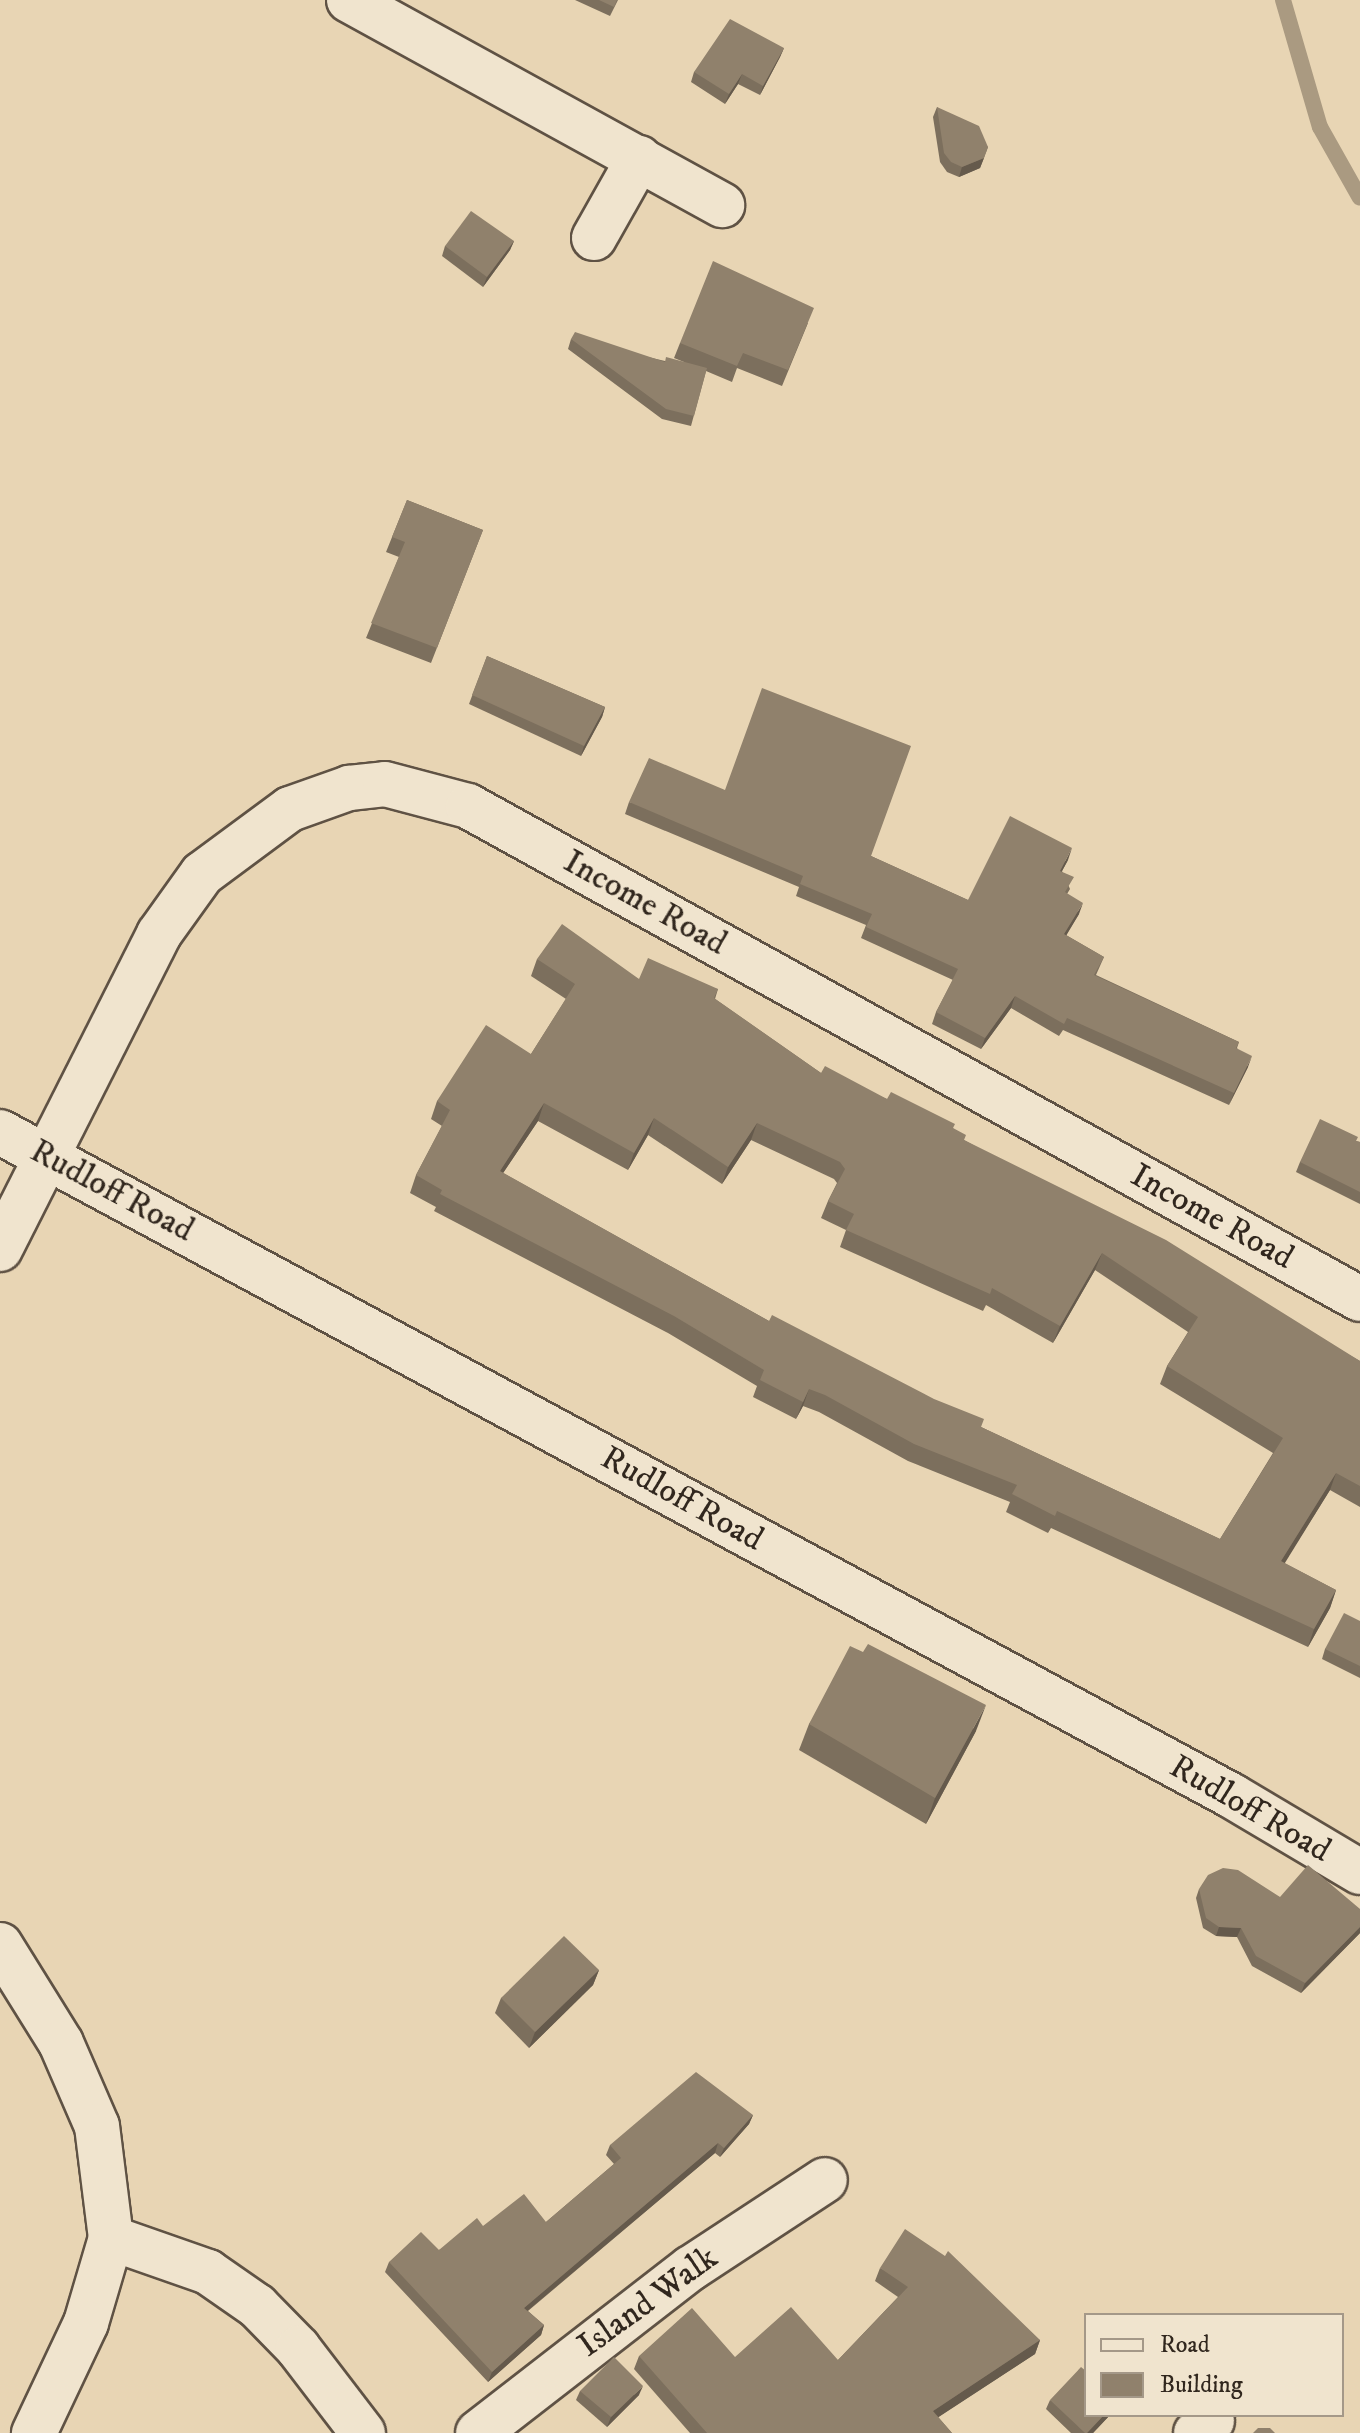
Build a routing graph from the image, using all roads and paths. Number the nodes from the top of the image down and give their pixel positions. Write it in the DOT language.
graph roads {
  1 [pos="349,0"];
  2 [pos="639,158"];
  3 [pos="722,205"];
  4 [pos="594,238"];
  5 [pos="0,1132"];
  6 [pos="49,1156"];
  7 [pos="0,1249"];
  8 [pos="1360,1299"];
  9 [pos="1360,1872"];
  10 [pos="0,1945"];
  11 [pos="825,2180"];
  12 [pos="111,2238"];
  13 [pos="34,2433"];
  14 [pos="363,2433"];
  15 [pos="478,2433"];
  1 -- 2 [label="street"];
  2 -- 3 [label="street"];
  2 -- 4 [label="street"];
  5 -- 6 [label="street, Rudloff Road"];
  6 -- 7 [label="street, Income Road"];
  6 -- 8 [label="street, Income Road"];
  6 -- 9 [label="street, Rudloff Road"];
  10 -- 12 [label="street"];
  11 -- 15 [label="street, Island Walk"];
  12 -- 13 [label="street"];
  12 -- 14 [label="street"];
}
